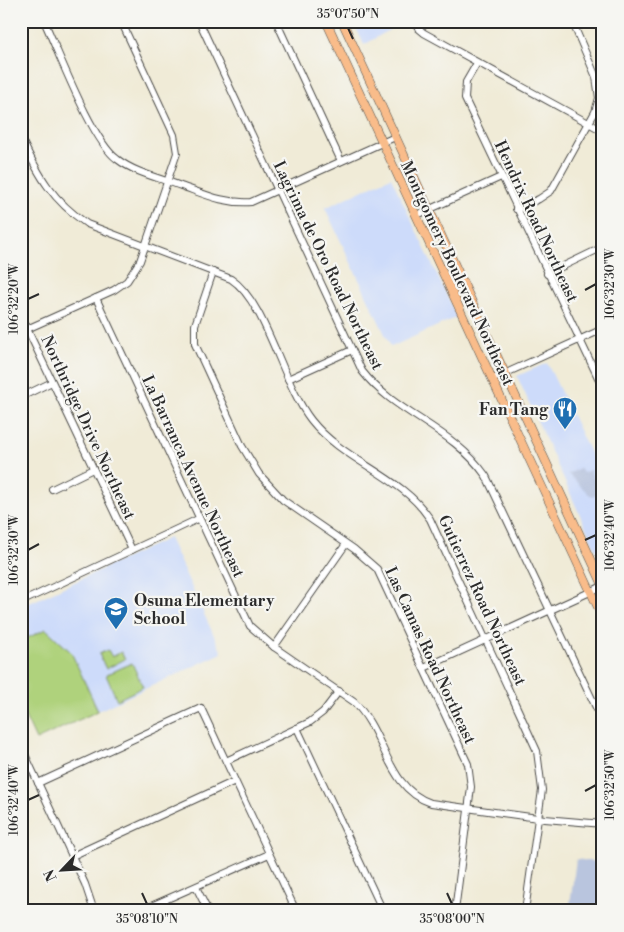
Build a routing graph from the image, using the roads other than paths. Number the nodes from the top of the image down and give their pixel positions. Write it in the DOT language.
graph roads {
  1 [pos="44,21"];
  2 [pos="121,21"];
  3 [pos="199,21"];
  4 [pos="276,21"];
  5 [pos="326,21"];
  6 [pos="342,21"];
  7 [pos="417,21"];
  8 [pos="574,22"];
  9 [pos="477,63"];
  10 [pos="601,90"];
  11 [pos="588,123"];
  12 [pos="603,131"];
  13 [pos="395,137"];
  14 [pos="21,138"];
  15 [pos="382,143"];
  16 [pos="341,162"];
  17 [pos="501,177"];
  18 [pos="169,181"];
  19 [pos="278,191"];
  20 [pos="516,209"];
  21 [pos="429,210"];
  22 [pos="417,215"];
  23 [pos="146,247"];
  24 [pos="603,247"];
  25 [pos="213,272"];
  26 [pos="547,274"];
  27 [pos="96,298"];
  28 [pos="21,316"];
  29 [pos="28,329"];
  30 [pos="603,329"];
  31 [pos="579,340"];
  32 [pos="352,350"];
  33 [pos="506,373"];
  34 [pos="288,379"];
  35 [pos="493,379"];
  36 [pos="52,382"];
  37 [pos="603,388"];
  38 [pos="21,396"];
  39 [pos="93,469"];
  40 [pos="52,489"];
  41 [pos="198,519"];
  42 [pos="346,544"];
  43 [pos="132,550"];
  44 [pos="603,585"];
  45 [pos="590,592"];
  46 [pos="21,602"];
  47 [pos="550,610"];
  48 [pos="603,618"];
  49 [pos="487,639"];
  50 [pos="274,647"];
  51 [pos="424,668"];
  52 [pos="339,691"];
  53 [pos="603,722"];
  54 [pos="297,728"];
  55 [pos="21,746"];
  56 [pos="226,761"];
  57 [pos="235,781"];
  58 [pos="38,783"];
  59 [pos="469,808"];
  60 [pos="538,818"];
  61 [pos="603,824"];
  62 [pos="269,854"];
  63 [pos="72,856"];
  64 [pos="196,886"];
  65 [pos="94,911"];
  66 [pos="136,911"];
  67 [pos="208,911"];
  68 [pos="296,911"];
  69 [pos="383,911"];
  70 [pos="455,911"];
  71 [pos="525,911"];
  1 -- 18 [label="street"];
  2 -- 18 [label="street"];
  3 -- 19 [label="street, Lagrima de Oro Road Northeast"];
  4 -- 16 [label="street"];
  5 -- 15 [label="main road, Montgomery Boulevard Northeast"];
  6 -- 13 [label="main road, Montgomery Boulevard Northeast"];
  7 -- 9 [label="street"];
  8 -- 10 [label="street"];
  9 -- 11 [label="street"];
  9 -- 17 [label="street, Hendrix Road Northeast"];
  10 -- 11 [label="street"];
  11 -- 12 [label="street"];
  11 -- 20 [label="street"];
  13 -- 15 [label="street"];
  13 -- 21 [label="main road, Montgomery Boulevard Northeast"];
  14 -- 23 [label="street, Gutierrez Road Northeast"];
  15 -- 16 [label="street"];
  15 -- 22 [label="main road, Montgomery Boulevard Northeast"];
  16 -- 19 [label="street"];
  17 -- 20 [label="street, Hendrix Road Northeast"];
  17 -- 21 [label="street"];
  18 -- 19 [label="street"];
  18 -- 23 [label="street"];
  19 -- 32 [label="street, Lagrima de Oro Road Northeast"];
  20 -- 26 [label="street, Hendrix Road Northeast"];
  21 -- 22 [label="street"];
  21 -- 33 [label="main road, Montgomery Boulevard Northeast"];
  22 -- 35 [label="main road, Montgomery Boulevard Northeast"];
  23 -- 25 [label="street, Gutierrez Road Northeast"];
  23 -- 27 [label="street"];
  24 -- 26 [label="street"];
  25 -- 34 [label="street, Gutierrez Road Northeast"];
  25 -- 42 [label="street, Las Camas Road Northeast"];
  26 -- 31 [label="street, Hendrix Road Northeast"];
  27 -- 29 [label="street"];
  27 -- 41 [label="street, La Barranca Avenue Northeast"];
  28 -- 29 [label="street, Northridge Drive Northeast"];
  29 -- 36 [label="street, Northridge Drive Northeast"];
  30 -- 31 [label="street"];
  31 -- 33 [label="street"];
  31 -- 37 [label="street, Hendrix Road Northeast"];
  32 -- 34 [label="street"];
  32 -- 47 [label="street, Lagrima de Oro Road Northeast"];
  33 -- 35 [label="street"];
  33 -- 44 [label="main road, Montgomery Boulevard Northeast"];
  34 -- 49 [label="street, Gutierrez Road Northeast"];
  35 -- 45 [label="main road, Montgomery Boulevard Northeast"];
  36 -- 38 [label="street"];
  36 -- 39 [label="street, Northridge Drive Northeast"];
  39 -- 40 [label="street"];
  39 -- 43 [label="street, Northridge Drive Northeast"];
  41 -- 43 [label="street"];
  41 -- 50 [label="street, La Barranca Avenue Northeast"];
  42 -- 50 [label="street"];
  42 -- 51 [label="street, Las Camas Road Northeast"];
  43 -- 46 [label="street"];
  44 -- 45 [label="street"];
  45 -- 47 [label="street"];
  45 -- 48 [label="main road, Montgomery Boulevard Northeast"];
  47 -- 49 [label="street"];
  47 -- 53 [label="street, Lagrima de Oro Road Northeast"];
  49 -- 51 [label="street"];
  49 -- 60 [label="street, Gutierrez Road Northeast"];
  50 -- 52 [label="street, La Barranca Avenue Northeast"];
  51 -- 59 [label="street, Las Camas Road Northeast"];
  52 -- 54 [label="street"];
  52 -- 59 [label="street, La Barranca Avenue Northeast"];
  54 -- 56 [label="street"];
  54 -- 69 [label="street"];
  55 -- 58 [label="street"];
  56 -- 57 [label="street"];
  56 -- 58 [label="street"];
  57 -- 62 [label="street"];
  57 -- 63 [label="street"];
  58 -- 63 [label="street"];
  59 -- 60 [label="street, La Barranca Avenue Northeast"];
  59 -- 70 [label="street, Las Camas Road Northeast"];
  60 -- 61 [label="street, La Barranca Avenue Northeast"];
  60 -- 71 [label="street, Gutierrez Road Northeast"];
  62 -- 64 [label="street"];
  62 -- 68 [label="street"];
  63 -- 65 [label="street"];
  64 -- 66 [label="street"];
  64 -- 67 [label="street"];
}
